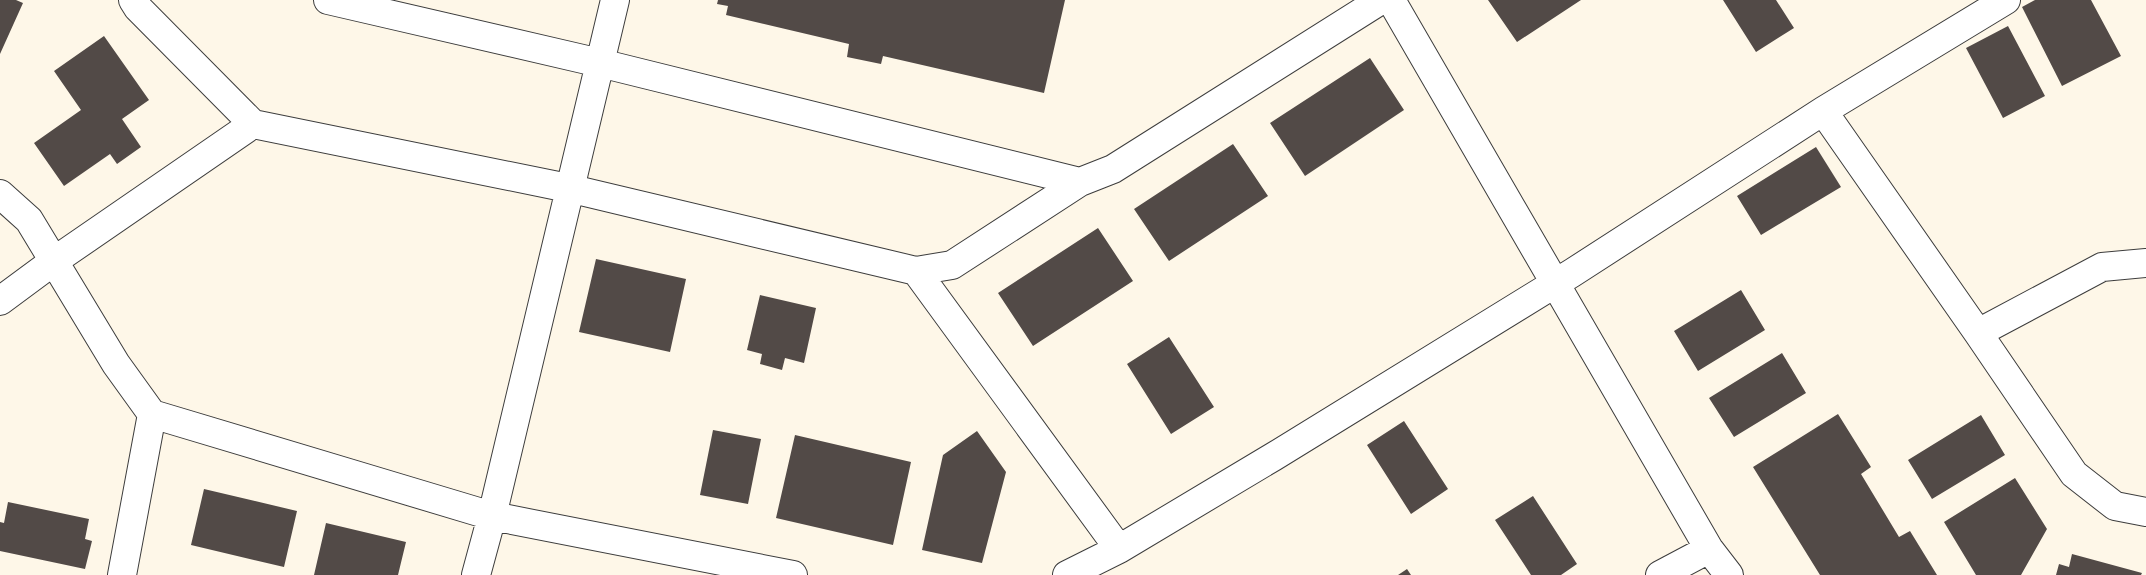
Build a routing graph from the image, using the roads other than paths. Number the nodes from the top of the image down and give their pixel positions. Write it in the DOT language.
graph roads {
  1 [pos="134,0"];
  2 [pos="328,0"];
  3 [pos="615,0"];
  4 [pos="1381,0"];
  5 [pos="1391,0"];
  6 [pos="2006,0"];
  7 [pos="600,63"];
  8 [pos="1823,111"];
  9 [pos="253,124"];
  10 [pos="1080,182"];
  11 [pos="568,188"];
  12 [pos="0,194"];
  13 [pos="54,261"];
  14 [pos="2146,263"];
  15 [pos="916,271"];
  16 [pos="1555,283"];
  17 [pos="0,301"];
  18 [pos="1978,333"];
  19 [pos="152,414"];
  20 [pos="2146,512"];
  21 [pos="492,516"];
  22 [pos="1119,549"];
  23 [pos="1709,549"];
  24 [pos="122,575"];
  25 [pos="476,575"];
  26 [pos="793,575"];
  27 [pos="1067,575"];
  28 [pos="1660,575"];
  29 [pos="1729,575"];
  1 -- 9 [label="street"];
  2 -- 7 [label="street"];
  3 -- 7 [label="street"];
  4 -- 10 [label="street"];
  5 -- 16 [label="street"];
  6 -- 8 [label="street"];
  7 -- 10 [label="street"];
  7 -- 11 [label="street"];
  8 -- 16 [label="street"];
  8 -- 18 [label="street"];
  9 -- 11 [label="street"];
  9 -- 13 [label="street"];
  10 -- 15 [label="street"];
  11 -- 15 [label="street"];
  11 -- 21 [label="street"];
  12 -- 13 [label="street"];
  13 -- 17 [label="street"];
  13 -- 19 [label="street"];
  14 -- 18 [label="street"];
  15 -- 22 [label="street"];
  16 -- 22 [label="street"];
  16 -- 23 [label="street"];
  18 -- 20 [label="street"];
  19 -- 21 [label="street"];
  19 -- 24 [label="street"];
  21 -- 25 [label="street"];
  21 -- 26 [label="street"];
  22 -- 27 [label="street"];
  23 -- 28 [label="street"];
  23 -- 29 [label="street"];
}
